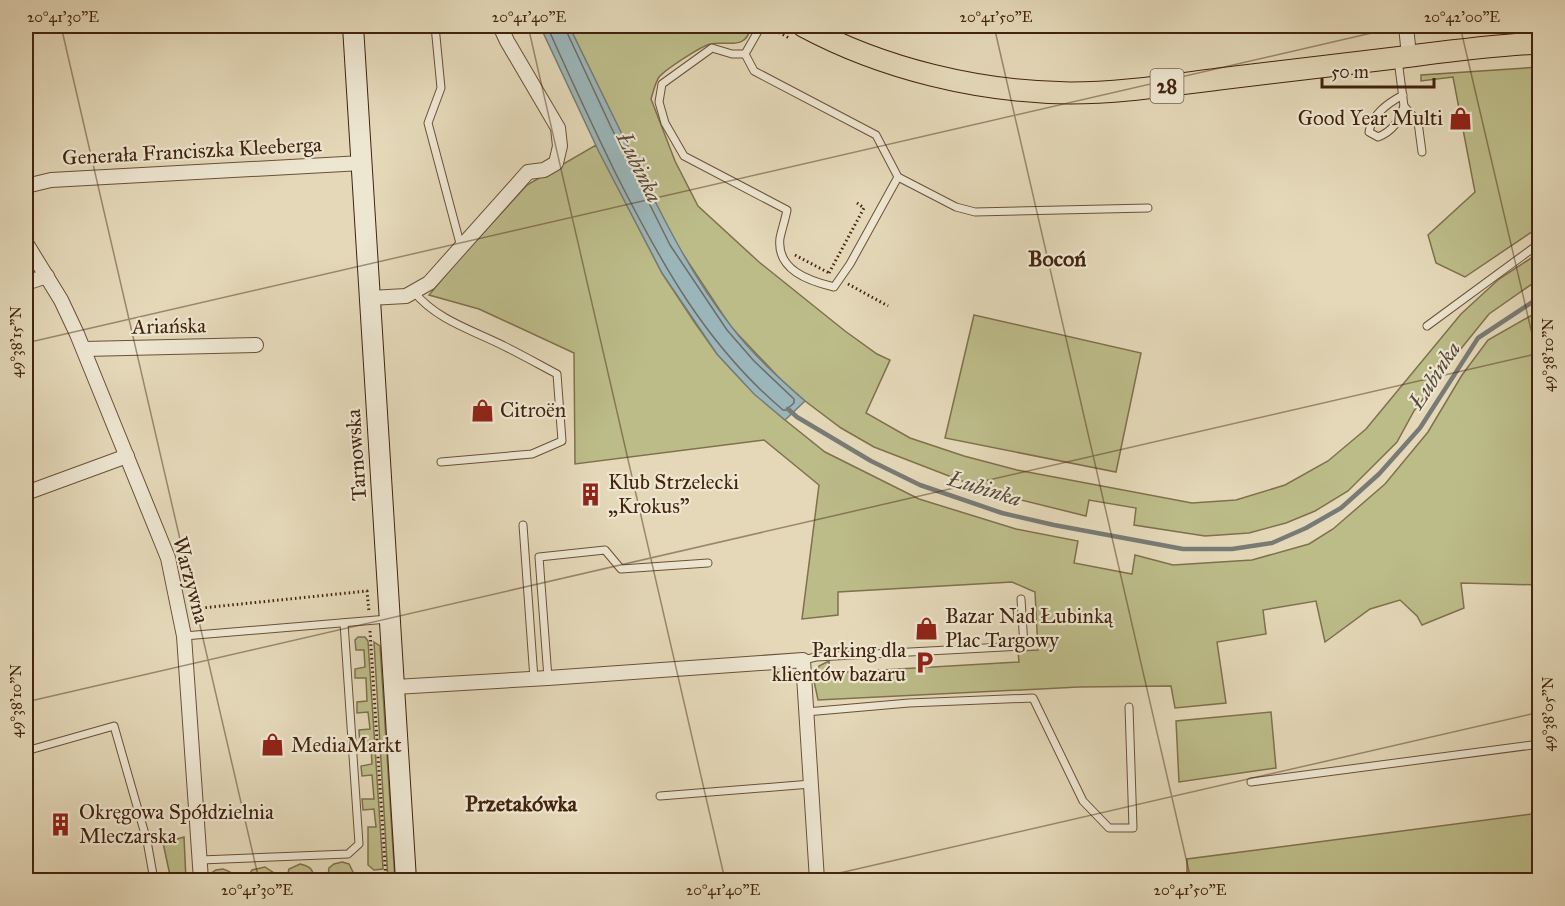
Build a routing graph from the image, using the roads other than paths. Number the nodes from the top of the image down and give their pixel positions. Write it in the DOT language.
graph roads {
  1 [pos="353,26"];
  2 [pos="435,26"];
  3 [pos="500,26"];
  4 [pos="761,26"];
  5 [pos="803,26"];
  6 [pos="1406,26"];
  7 [pos="1539,43"];
  8 [pos="745,54"];
  9 [pos="1403,57"];
  10 [pos="1403,95"];
  11 [pos="1404,106"];
  12 [pos="1422,152"];
  13 [pos="362,163"];
  14 [pos="898,177"];
  15 [pos="26,186"];
  16 [pos="1148,208"];
  17 [pos="26,243"];
  18 [pos="1539,243"];
  19 [pos="461,247"];
  20 [pos="47,276"];
  21 [pos="26,283"];
  22 [pos="414,292"];
  23 [pos="370,298"];
  24 [pos="1427,326"];
  25 [pos="256,345"];
  26 [pos="84,349"];
  27 [pos="127,456"];
  28 [pos="441,462"];
  29 [pos="26,493"];
  30 [pos="523,525"];
  31 [pos="708,563"];
  32 [pos="1021,599"];
  33 [pos="390,619"];
  34 [pos="344,622"];
  35 [pos="184,636"];
  36 [pos="803,660"];
  37 [pos="541,679"];
  38 [pos="395,687"];
  39 [pos="1129,707"];
  40 [pos="806,712"];
  41 [pos="1539,744"];
  42 [pos="26,750"];
  43 [pos="1251,782"];
  44 [pos="811,784"];
  45 [pos="660,796"];
  46 [pos="201,861"];
  47 [pos="154,880"];
  48 [pos="201,880"];
  49 [pos="406,880"];
  50 [pos="816,880"];
  1 -- 13 [label="main road, Tarnowska"];
  2 -- 19 [label="lane"];
  3 -- 19 [label="street"];
  4 -- 8 [label="lane"];
  5 -- 9 [label="main road, 28"];
  6 -- 9 [label="street"];
  7 -- 9 [label="main road, 28"];
  8 -- 14 [label="lane"];
  8 -- 14 [label="lane"];
  9 -- 10 [label="lane"];
  10 -- 11 [label="lane"];
  10 -- 11 [label="lane"];
  11 -- 12 [label="lane"];
  13 -- 15 [label="street, Generała Franciszka Kleeberga"];
  13 -- 23 [label="main road, Tarnowska"];
  14 -- 16 [label="lane"];
  17 -- 20 [label="street, Warzywna"];
  18 -- 24 [label="lane"];
  19 -- 22 [label="street"];
  20 -- 21 [label="street"];
  20 -- 26 [label="street, Warzywna"];
  22 -- 23 [label="street"];
  22 -- 28 [label="lane"];
  23 -- 33 [label="main road, Tarnowska"];
  25 -- 26 [label="street, Ariańska"];
  26 -- 27 [label="street, Warzywna"];
  27 -- 29 [label="street"];
  27 -- 35 [label="street, Warzywna"];
  30 -- 37 [label="lane"];
  31 -- 37 [label="lane"];
  32 -- 36 [label="lane"];
  33 -- 34 [label="lane"];
  33 -- 38 [label="main road, Tarnowska"];
  34 -- 35 [label="lane"];
  34 -- 46 [label="lane"];
  35 -- 46 [label="street, Warzywna"];
  36 -- 37 [label="street"];
  36 -- 40 [label="street"];
  37 -- 38 [label="street"];
  38 -- 49 [label="main road, Tarnowska"];
  39 -- 40 [label="lane"];
  40 -- 44 [label="street"];
  41 -- 43 [label="lane"];
  42 -- 47 [label="lane"];
  44 -- 45 [label="lane"];
  44 -- 50 [label="street"];
  46 -- 48 [label="street, Warzywna"];
}
